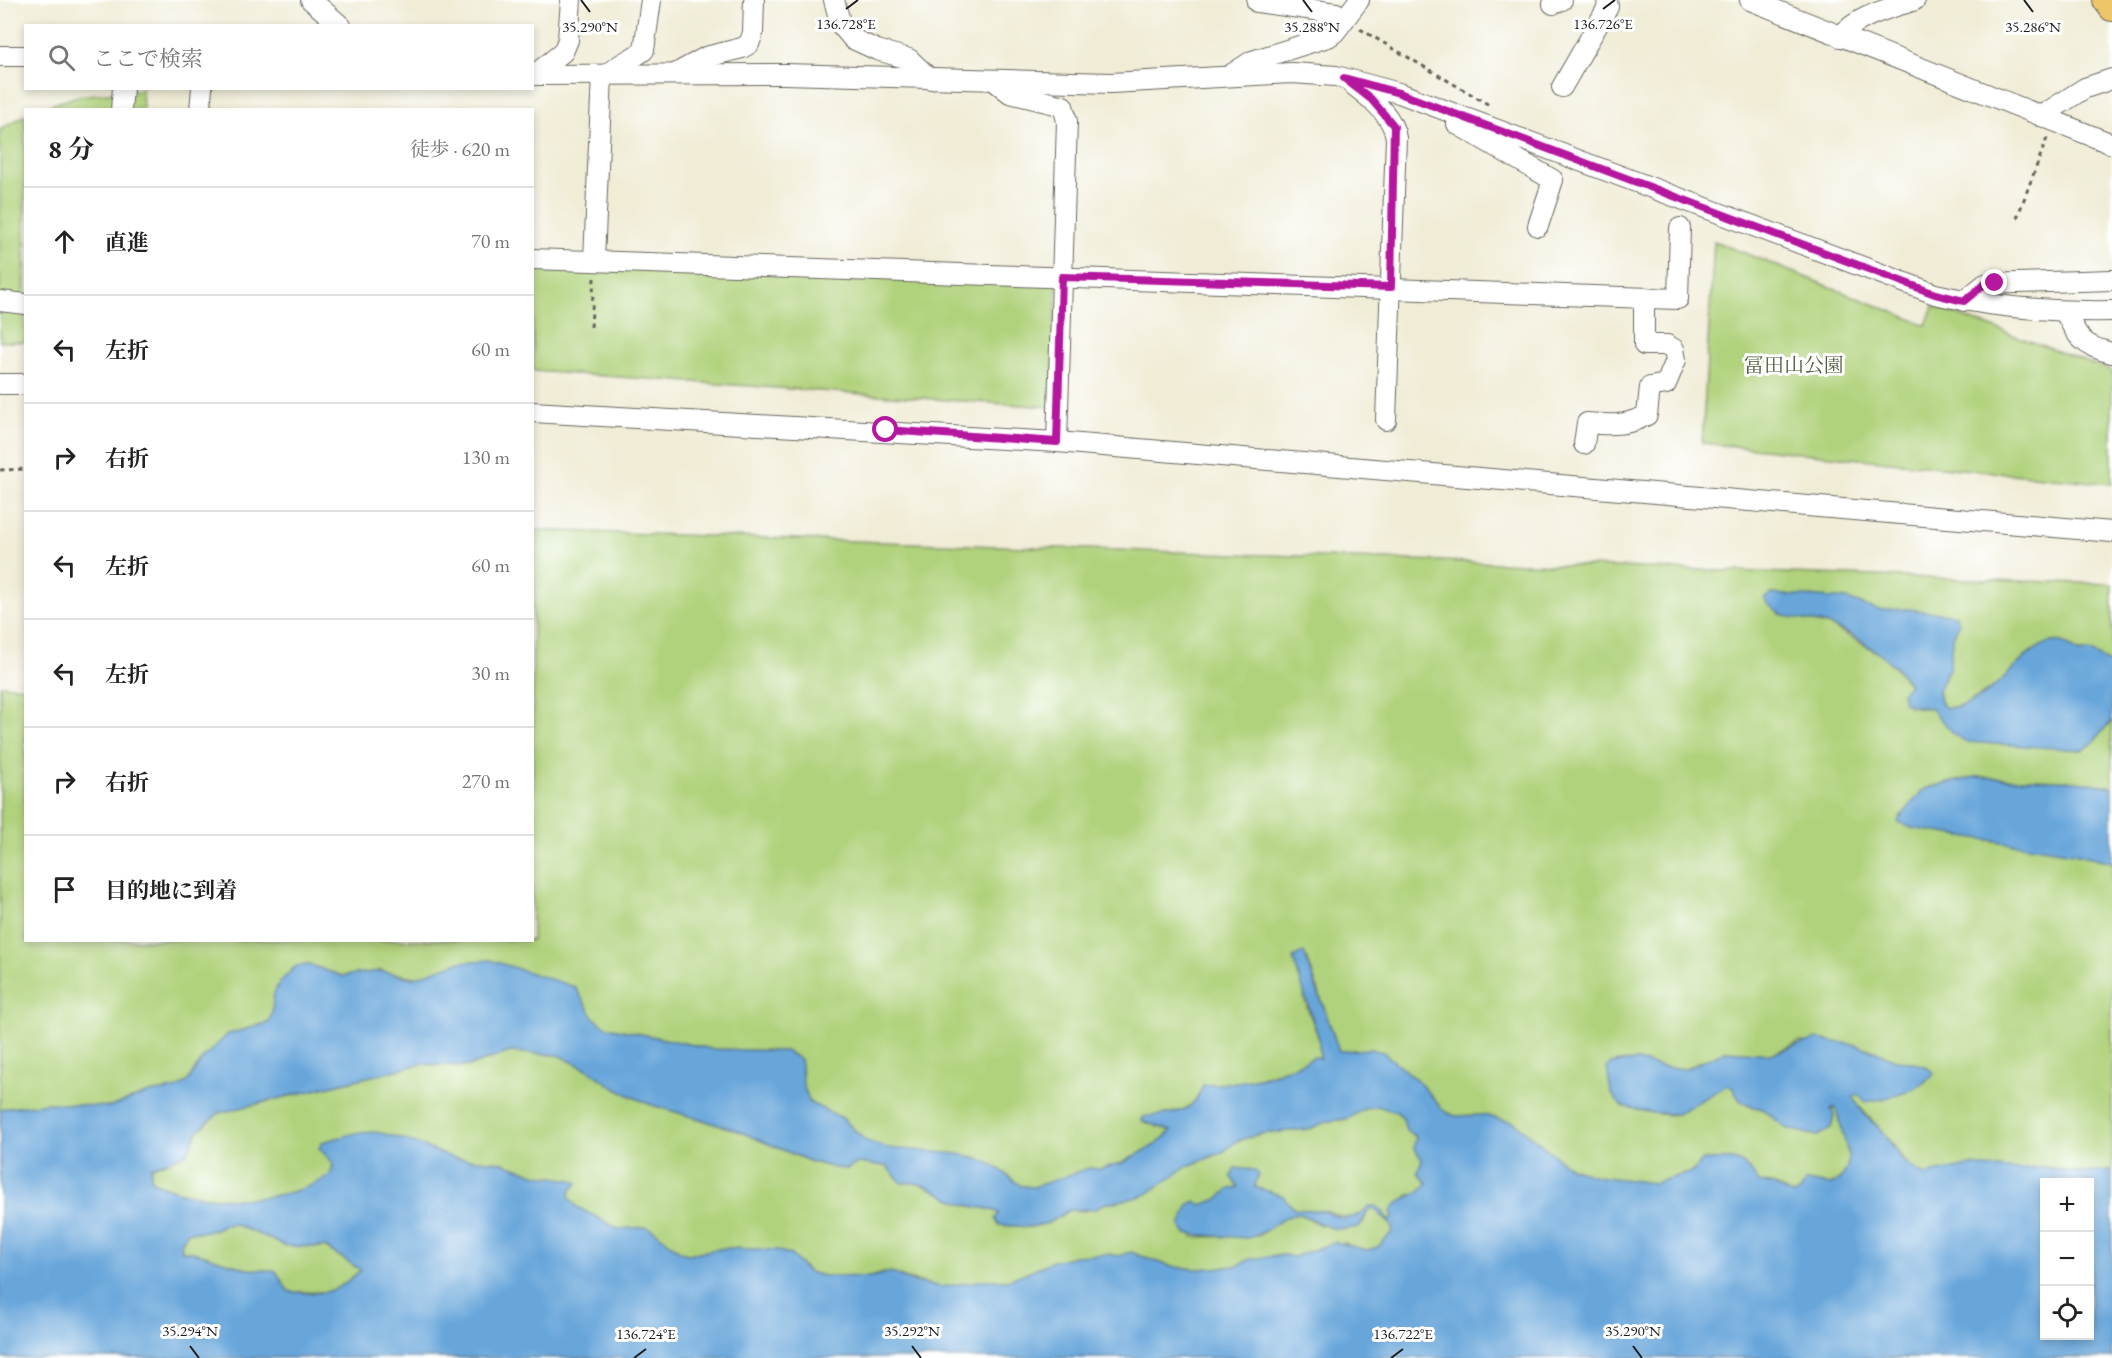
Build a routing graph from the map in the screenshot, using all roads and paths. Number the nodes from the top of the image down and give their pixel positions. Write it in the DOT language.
graph roads {
  1 [pos="311,0"];
  2 [pos="571,0"];
  3 [pos="651,0"];
  4 [pos="754,0"];
  5 [pos="834,0"];
  6 [pos="1333,0"];
  7 [pos="1607,0"];
  8 [pos="1915,0"];
  9 [pos="2106,0"];
  10 [pos="1358,1"];
  11 [pos="1758,1"];
  12 [pos="1257,2"];
  13 [pos="2112,8"];
  14 [pos="1345,20"];
  15 [pos="339,24"];
  16 [pos="1840,36"];
  17 [pos="0,56"];
  18 [pos="24,56"];
  19 [pos="534,74"];
  20 [pos="674,74"];
  21 [pos="534,75"];
  22 [pos="604,75"];
  23 [pos="1230,75"];
  24 [pos="1344,78"];
  25 [pos="930,79"];
  26 [pos="2112,79"];
  27 [pos="994,81"];
  28 [pos="1562,87"];
  29 [pos="123,90"];
  30 [pos="201,90"];
  31 [pos="1436,107"];
  32 [pos="121,108"];
  33 [pos="200,108"];
  34 [pos="1498,110"];
  35 [pos="2047,118"];
  36 [pos="2112,144"];
  37 [pos="2017,218"];
  38 [pos="1538,226"];
  39 [pos="1680,228"];
  40 [pos="534,258"];
  41 [pos="594,261"];
  42 [pos="1062,277"];
  43 [pos="2112,280"];
  44 [pos="1391,287"];
  45 [pos="1644,298"];
  46 [pos="0,301"];
  47 [pos="1964,301"];
  48 [pos="24,304"];
  49 [pos="2112,311"];
  50 [pos="2065,312"];
  51 [pos="591,327"];
  52 [pos="2112,353"];
  53 [pos="0,384"];
  54 [pos="24,384"];
  55 [pos="534,412"];
  56 [pos="1386,420"];
  57 [pos="1057,442"];
  58 [pos="1584,444"];
  59 [pos="24,469"];
  60 [pos="0,470"];
  61 [pos="2112,532"];
  1 -- 15 [label="street"];
  2 -- 19 [label="street"];
  3 -- 22 [label="street"];
  4 -- 20 [label="street"];
  5 -- 25 [label="street"];
  6 -- 10 [label="street"];
  7 -- 28 [label="street"];
  8 -- 16 [label="street"];
  9 -- 13 [label="main road"];
  10 -- 14 [label="street"];
  11 -- 16 [label="street"];
  12 -- 14 [label="street"];
  14 -- 23 [label="street"];
  14 -- 34 [label="path"];
  16 -- 35 [label="street"];
  17 -- 18 [label="street"];
  20 -- 22 [label="street"];
  20 -- 25 [label="street"];
  21 -- 22 [label="street"];
  22 -- 41 [label="street"];
  23 -- 24 [label="street"];
  23 -- 27 [label="street"];
  24 -- 31 [label="street"];
  24 -- 44 [label="street"];
  25 -- 27 [label="street"];
  26 -- 35 [label="street"];
  27 -- 42 [label="street"];
  29 -- 32 [label="street"];
  30 -- 33 [label="street"];
  31 -- 38 [label="street"];
  31 -- 47 [label="street"];
  35 -- 36 [label="street"];
  35 -- 37 [label="path"];
  39 -- 45 [label="street"];
  40 -- 41 [label="street"];
  41 -- 42 [label="street"];
  41 -- 51 [label="path"];
  42 -- 44 [label="street"];
  42 -- 57 [label="street"];
  43 -- 47 [label="street"];
  44 -- 45 [label="street"];
  44 -- 56 [label="street"];
  45 -- 58 [label="street"];
  46 -- 48 [label="street"];
  47 -- 50 [label="street"];
  49 -- 50 [label="street"];
  50 -- 52 [label="street"];
  53 -- 54 [label="street"];
  55 -- 57 [label="street"];
  57 -- 61 [label="street"];
  59 -- 60 [label="path"];
}
